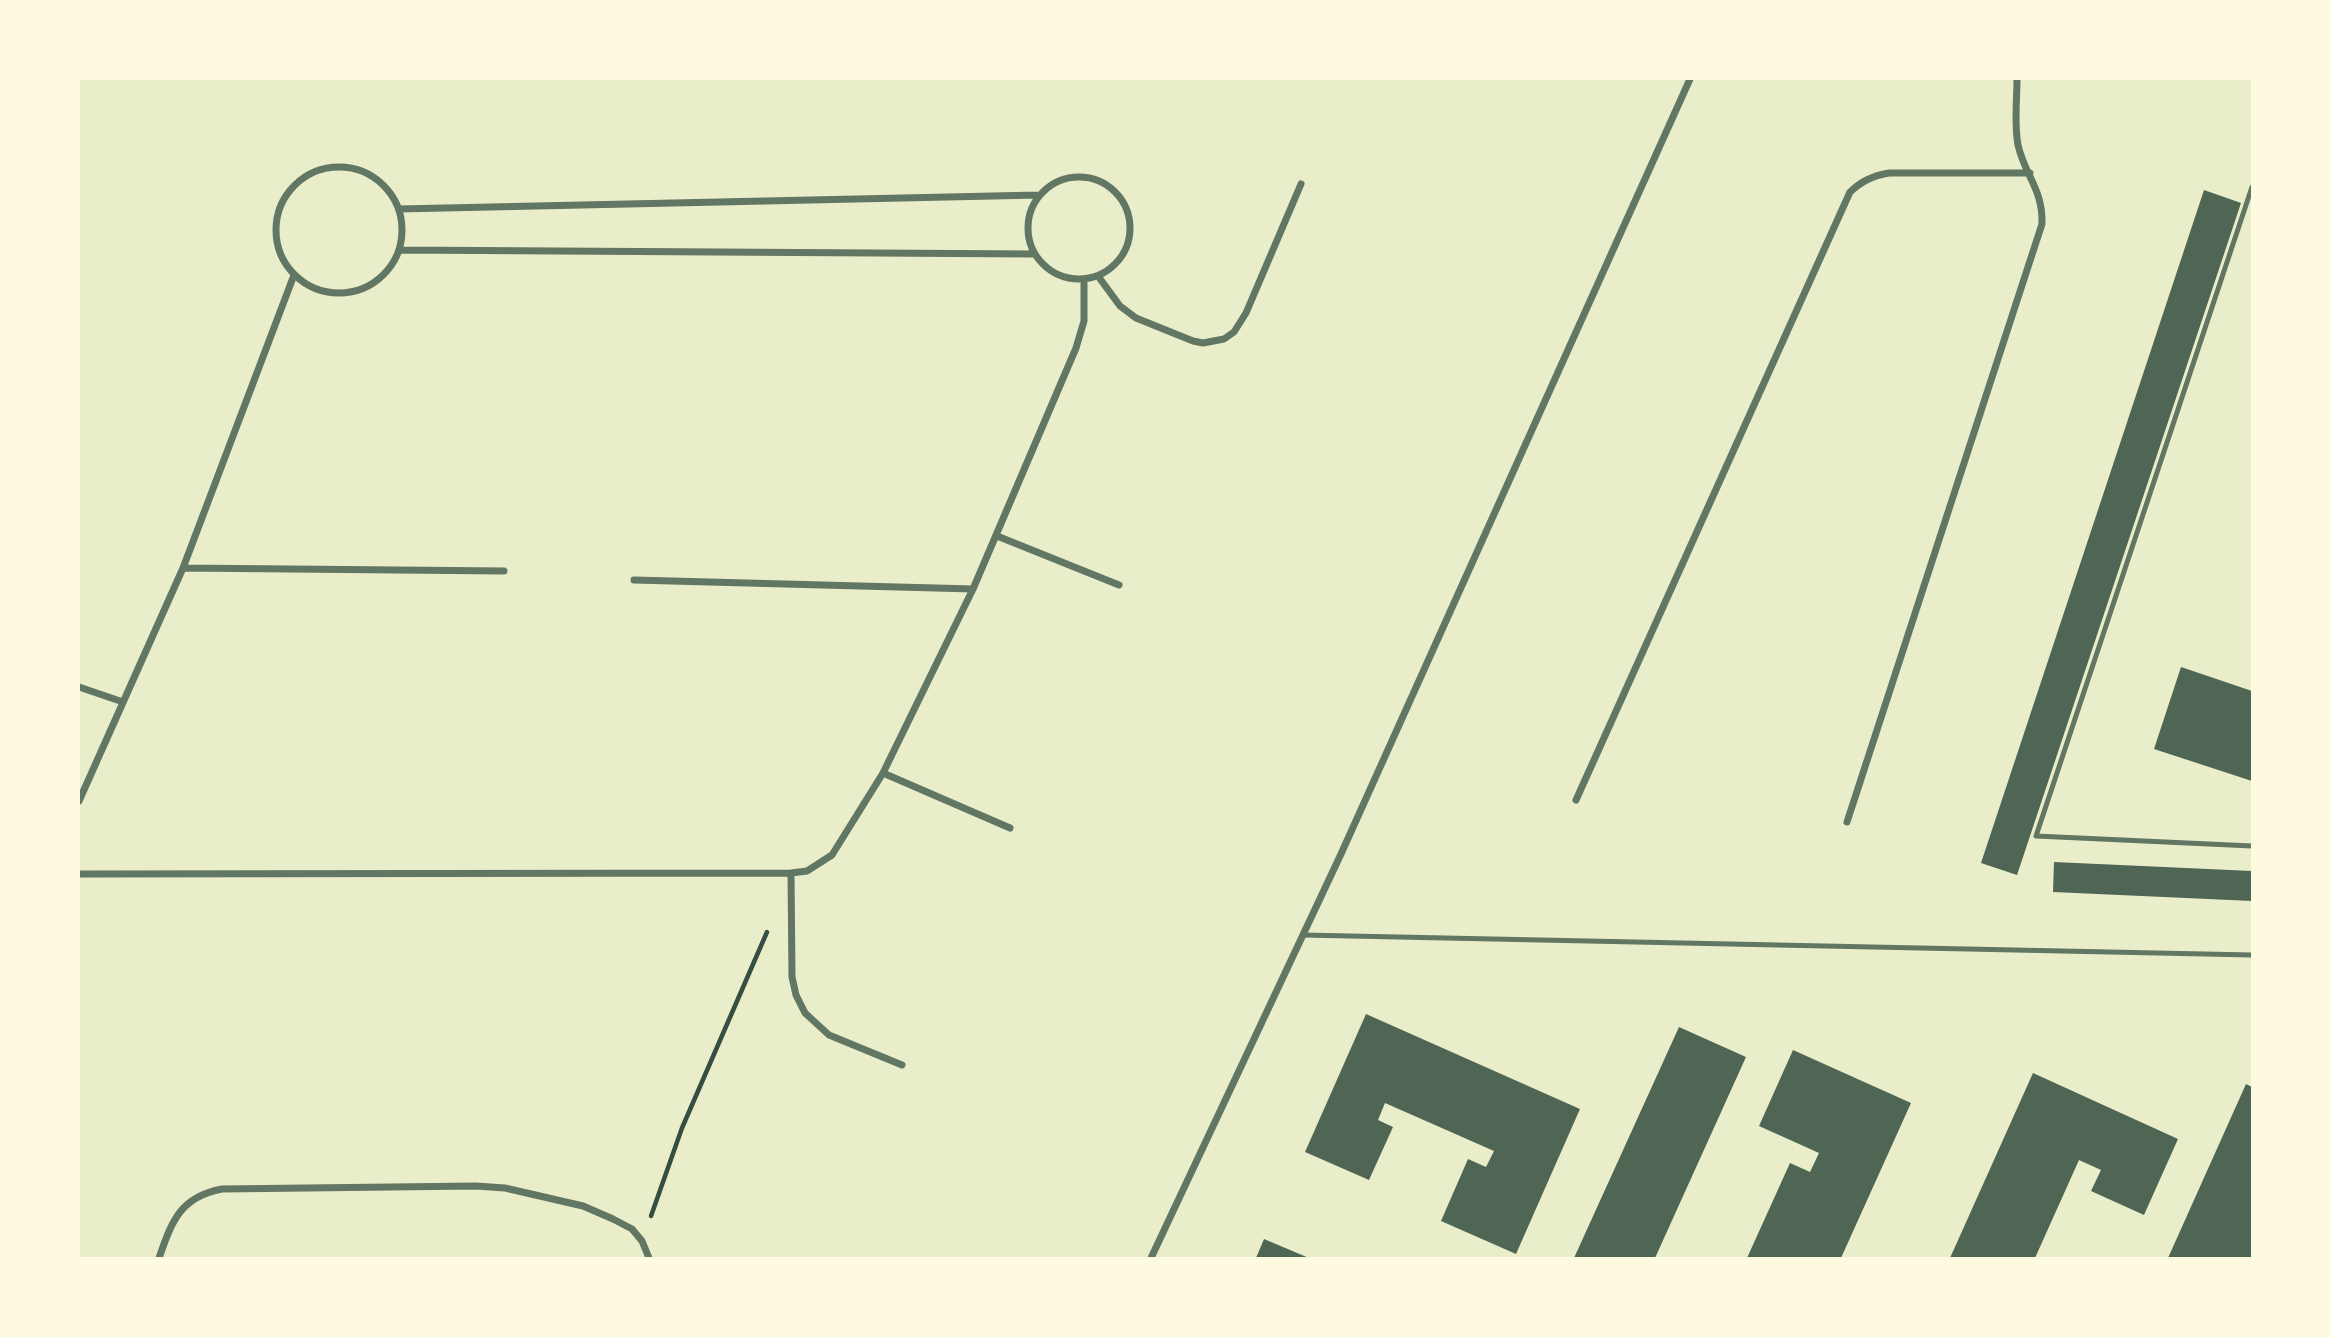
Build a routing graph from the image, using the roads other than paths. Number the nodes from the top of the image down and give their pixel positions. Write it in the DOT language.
graph roads {
  1 [pos="1690,79"];
  2 [pos="2017,79"];
  3 [pos="2030,173"];
  4 [pos="1301,184"];
  5 [pos="2252,187"];
  6 [pos="1040,195"];
  7 [pos="399,209"];
  8 [pos="399,250"];
  9 [pos="1034,254"];
  10 [pos="294,275"];
  11 [pos="1098,276"];
  12 [pos="1084,280"];
  13 [pos="997,536"];
  14 [pos="183,568"];
  15 [pos="504,571"];
  16 [pos="634,580"];
  17 [pos="1119,584"];
  18 [pos="973,589"];
  19 [pos="79,687"];
  20 [pos="123,702"];
  21 [pos="883,773"];
  22 [pos="1576,800"];
  23 [pos="79,801"];
  24 [pos="1847,821"];
  25 [pos="1010,828"];
  26 [pos="2252,846"];
  27 [pos="791,873"];
  28 [pos="79,874"];
  29 [pos="1303,934"];
  30 [pos="2252,955"];
  31 [pos="902,1065"];
  32 [pos="159,1258"];
  33 [pos="649,1258"];
  34 [pos="1151,1258"];
  1 -- 29 [label="street"];
  2 -- 3 [label="street"];
  3 -- 22 [label="street"];
  3 -- 24 [label="street"];
  4 -- 11 [label="street"];
  5 -- 26 [label="lane"];
  6 -- 7 [label="street"];
  6 -- 9 [label="street"];
  6 -- 11 [label="street"];
  7 -- 8 [label="street"];
  7 -- 10 [label="street"];
  8 -- 9 [label="street"];
  8 -- 10 [label="street"];
  9 -- 12 [label="street"];
  10 -- 14 [label="street"];
  11 -- 12 [label="street"];
  12 -- 13 [label="street"];
  13 -- 17 [label="street"];
  13 -- 18 [label="street"];
  14 -- 15 [label="street"];
  14 -- 20 [label="street"];
  16 -- 18 [label="street"];
  18 -- 21 [label="street"];
  19 -- 20 [label="street"];
  20 -- 23 [label="street"];
  21 -- 25 [label="street"];
  21 -- 27 [label="street"];
  27 -- 28 [label="street"];
  27 -- 31 [label="street"];
  29 -- 30 [label="lane"];
  29 -- 34 [label="street"];
  32 -- 33 [label="street"];
}
